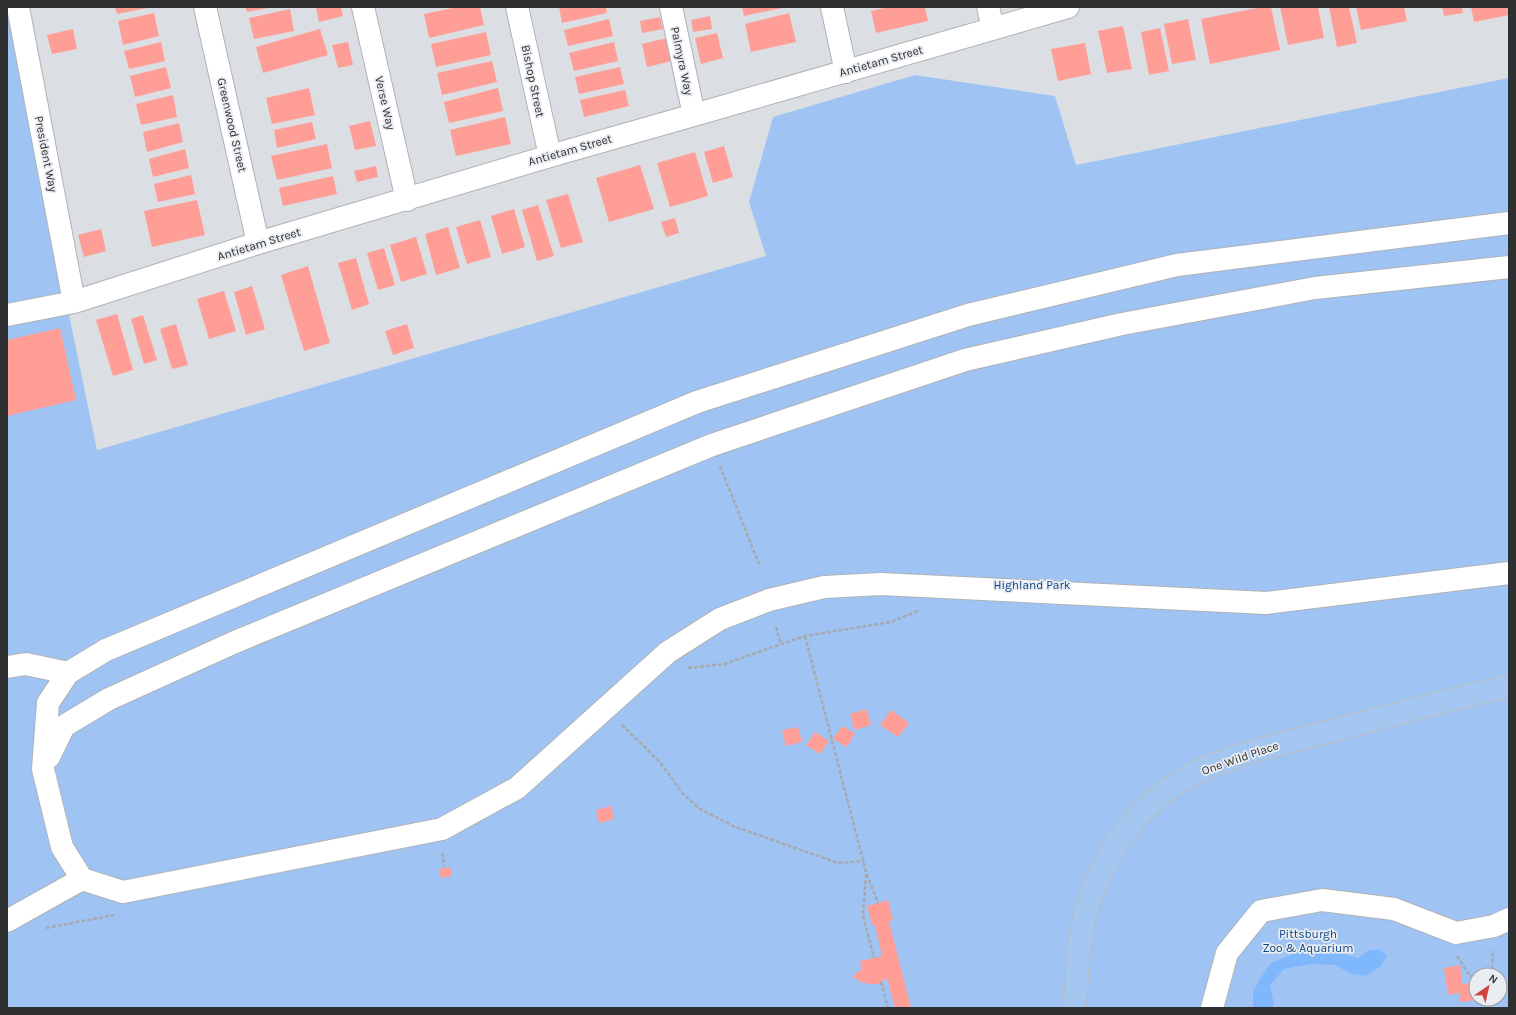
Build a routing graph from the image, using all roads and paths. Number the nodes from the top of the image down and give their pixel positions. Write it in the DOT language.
graph roads {
  1 [pos="18,7"];
  2 [pos="205,7"];
  3 [pos="362,7"];
  4 [pos="517,7"];
  5 [pos="671,7"];
  6 [pos="832,7"];
  7 [pos="988,7"];
  8 [pos="1068,7"];
  9 [pos="993,28"];
  10 [pos="846,72"];
  11 [pos="694,115"];
  12 [pos="550,156"];
  13 [pos="407,200"];
  14 [pos="1509,223"];
  15 [pos="258,243"];
  16 [pos="1509,267"];
  17 [pos="74,302"];
  18 [pos="7,315"];
  19 [pos="712,445"];
  20 [pos="759,564"];
  21 [pos="1509,573"];
  22 [pos="924,609"];
  23 [pos="776,627"];
  24 [pos="805,636"];
  25 [pos="781,644"];
  26 [pos="7,666"];
  27 [pos="686,669"];
  28 [pos="68,673"];
  29 [pos="1509,686"];
  30 [pos="620,723"];
  31 [pos="43,769"];
  32 [pos="441,850"];
  33 [pos="864,861"];
  34 [pos="445,866"];
  35 [pos="866,872"];
  36 [pos="82,879"];
  37 [pos="878,903"];
  38 [pos="1509,920"];
  39 [pos="7,921"];
  40 [pos="874,958"];
  41 [pos="881,982"];
  42 [pos="888,1008"];
  43 [pos="1075,1008"];
  44 [pos="1212,1008"];
  1 -- 17 [label="street, President Way"];
  2 -- 15 [label="street, Greenwood Street"];
  3 -- 13 [label="street, Verse Way"];
  4 -- 12 [label="street, Bishop Street"];
  5 -- 11 [label="street, Palmyra Way"];
  6 -- 10 [label="street"];
  7 -- 9 [label="street"];
  8 -- 9 [label="street, Antietam Street"];
  9 -- 10 [label="street, Antietam Street"];
  10 -- 11 [label="street, Antietam Street"];
  11 -- 12 [label="street, Antietam Street"];
  12 -- 13 [label="street, Antietam Street"];
  13 -- 15 [label="street, Antietam Street"];
  14 -- 28 [label="street"];
  15 -- 17 [label="street, Antietam Street"];
  16 -- 19 [label="street"];
  17 -- 18 [label="street, Antietam Street"];
  19 -- 20 [label="path"];
  19 -- 31 [label="street"];
  21 -- 36 [label="street"];
  22 -- 24 [label="path"];
  23 -- 25 [label="path"];
  24 -- 25 [label="path"];
  24 -- 33 [label="path"];
  25 -- 27 [label="path"];
  26 -- 28 [label="street"];
  28 -- 31 [label="street"];
  29 -- 43 [label="main road, One Wild Place"];
  30 -- 33 [label="path"];
  31 -- 36 [label="street"];
  32 -- 34 [label="path"];
  33 -- 35 [label="path"];
  35 -- 37 [label="path"];
  35 -- 40 [label="path"];
  36 -- 39 [label="street"];
  38 -- 44 [label="street"];
  41 -- 42 [label="path"];
}
